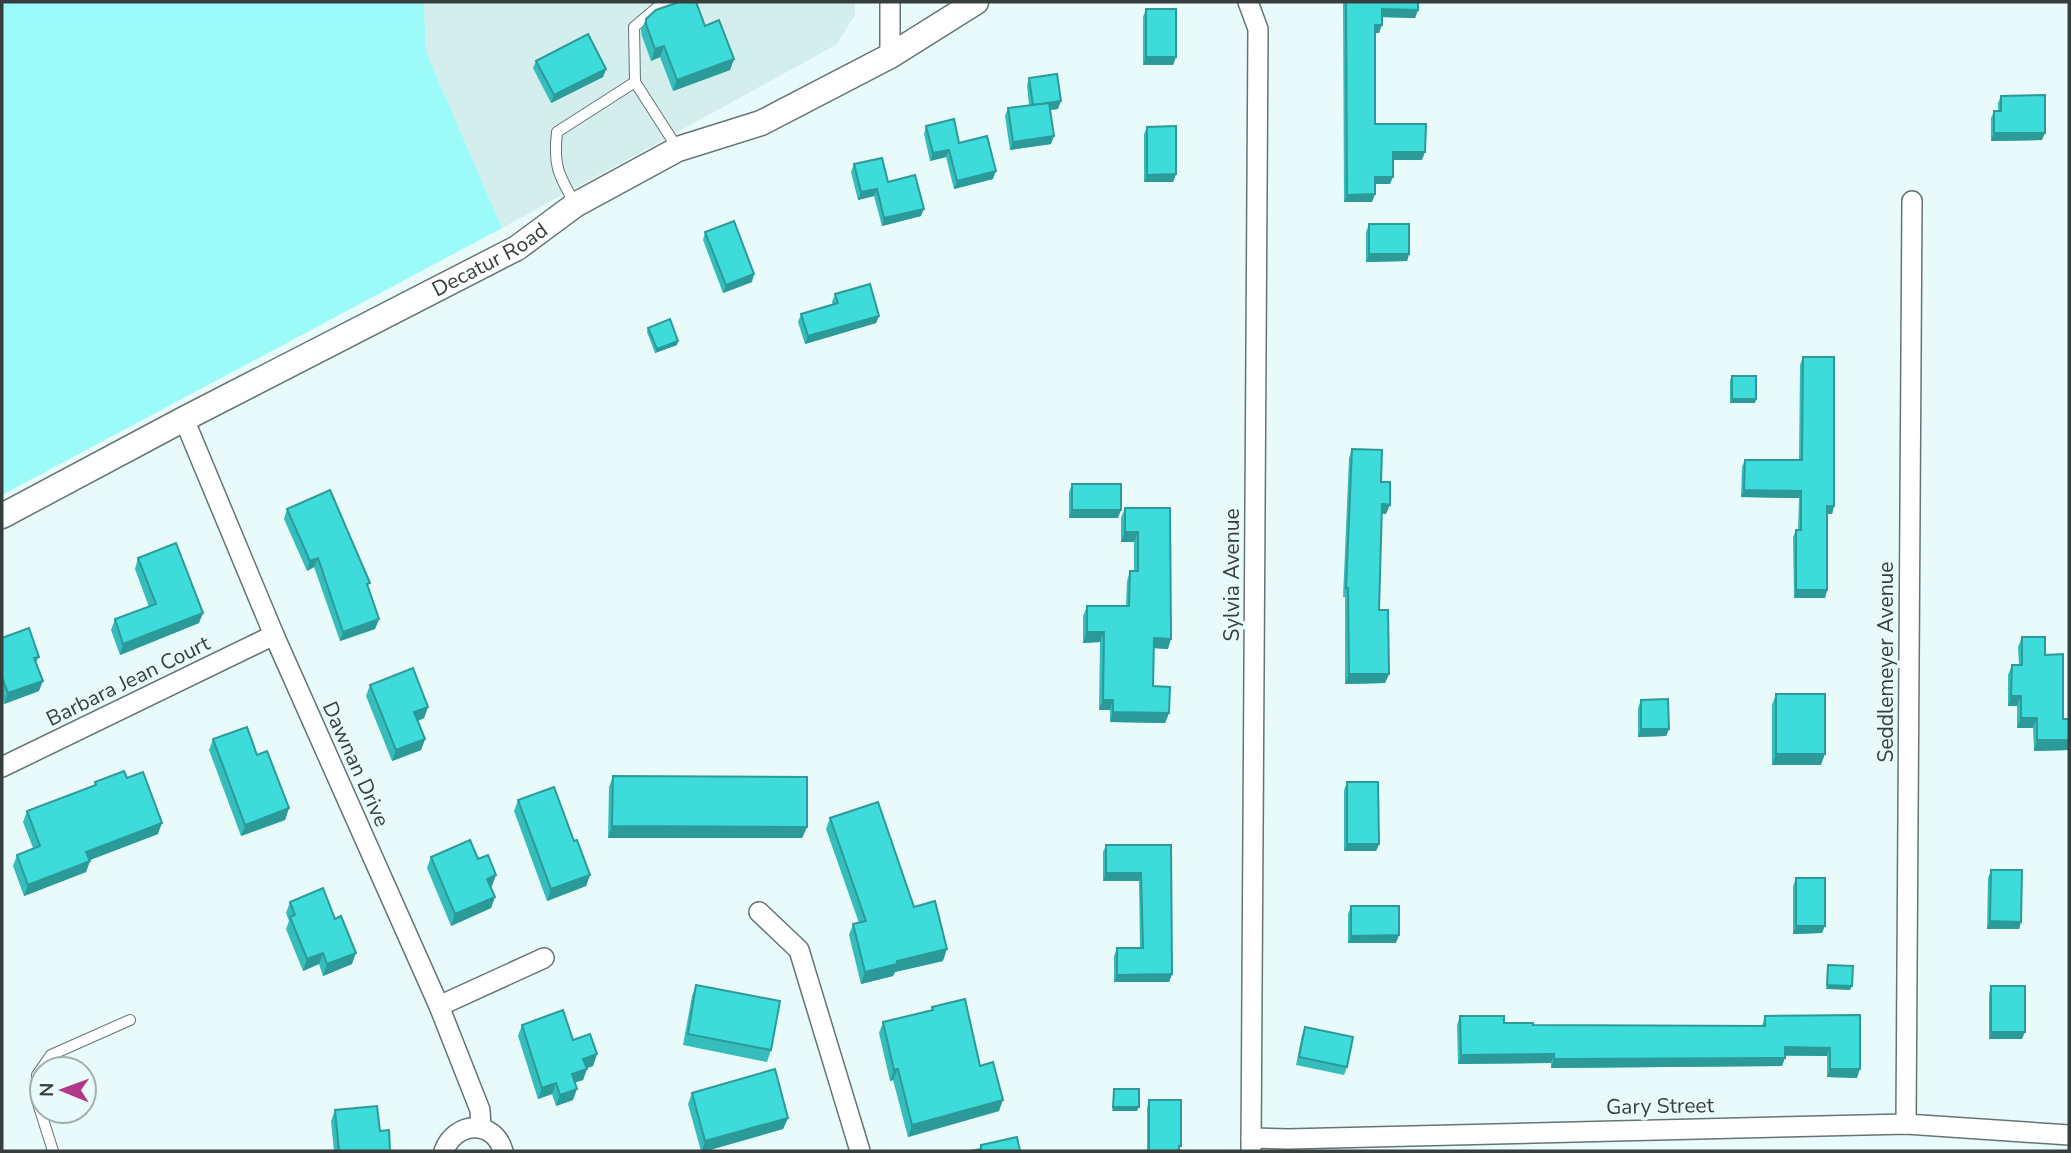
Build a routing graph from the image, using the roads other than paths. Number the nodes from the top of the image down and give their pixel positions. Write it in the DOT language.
graph roads {
  1 [pos="669,2"];
  2 [pos="890,2"];
  3 [pos="976,2"];
  4 [pos="1248,2"];
  5 [pos="890,56"];
  6 [pos="635,82"];
  7 [pos="678,149"];
  8 [pos="1912,201"];
  9 [pos="575,205"];
  10 [pos="184,419"];
  11 [pos="2,516"];
  12 [pos="274,635"];
  13 [pos="2,767"];
  14 [pos="759,912"];
  15 [pos="544,958"];
  16 [pos="439,1006"];
  17 [pos="130,1020"];
  18 [pos="1906,1124"];
  19 [pos="481,1128"];
  20 [pos="2069,1135"];
  21 [pos="1251,1144"];
  22 [pos="54,1151"];
  23 [pos="444,1151"];
  24 [pos="503,1151"];
  25 [pos="860,1151"];
  1 -- 6 [label="lane"];
  2 -- 5 [label="street"];
  3 -- 5 [label="street, Decatur Road"];
  4 -- 21 [label="street, Sylvia Avenue"];
  5 -- 7 [label="street, Decatur Road"];
  6 -- 7 [label="lane"];
  6 -- 9 [label="lane"];
  7 -- 9 [label="street, Decatur Road"];
  8 -- 18 [label="street, Seddlemeyer Avenue"];
  9 -- 10 [label="street, Decatur Road"];
  10 -- 11 [label="street, Decatur Road"];
  10 -- 12 [label="street, Dawnan Drive"];
  12 -- 13 [label="street, Barbara Jean Court"];
  12 -- 16 [label="street, Dawnan Drive"];
  14 -- 25 [label="street"];
  15 -- 16 [label="street"];
  16 -- 19 [label="street, Dawnan Drive"];
  17 -- 22 [label="lane"];
  18 -- 20 [label="street, Gary Street"];
  18 -- 21 [label="street, Gary Street"];
  19 -- 23 [label="street"];
  19 -- 24 [label="street"];
}
